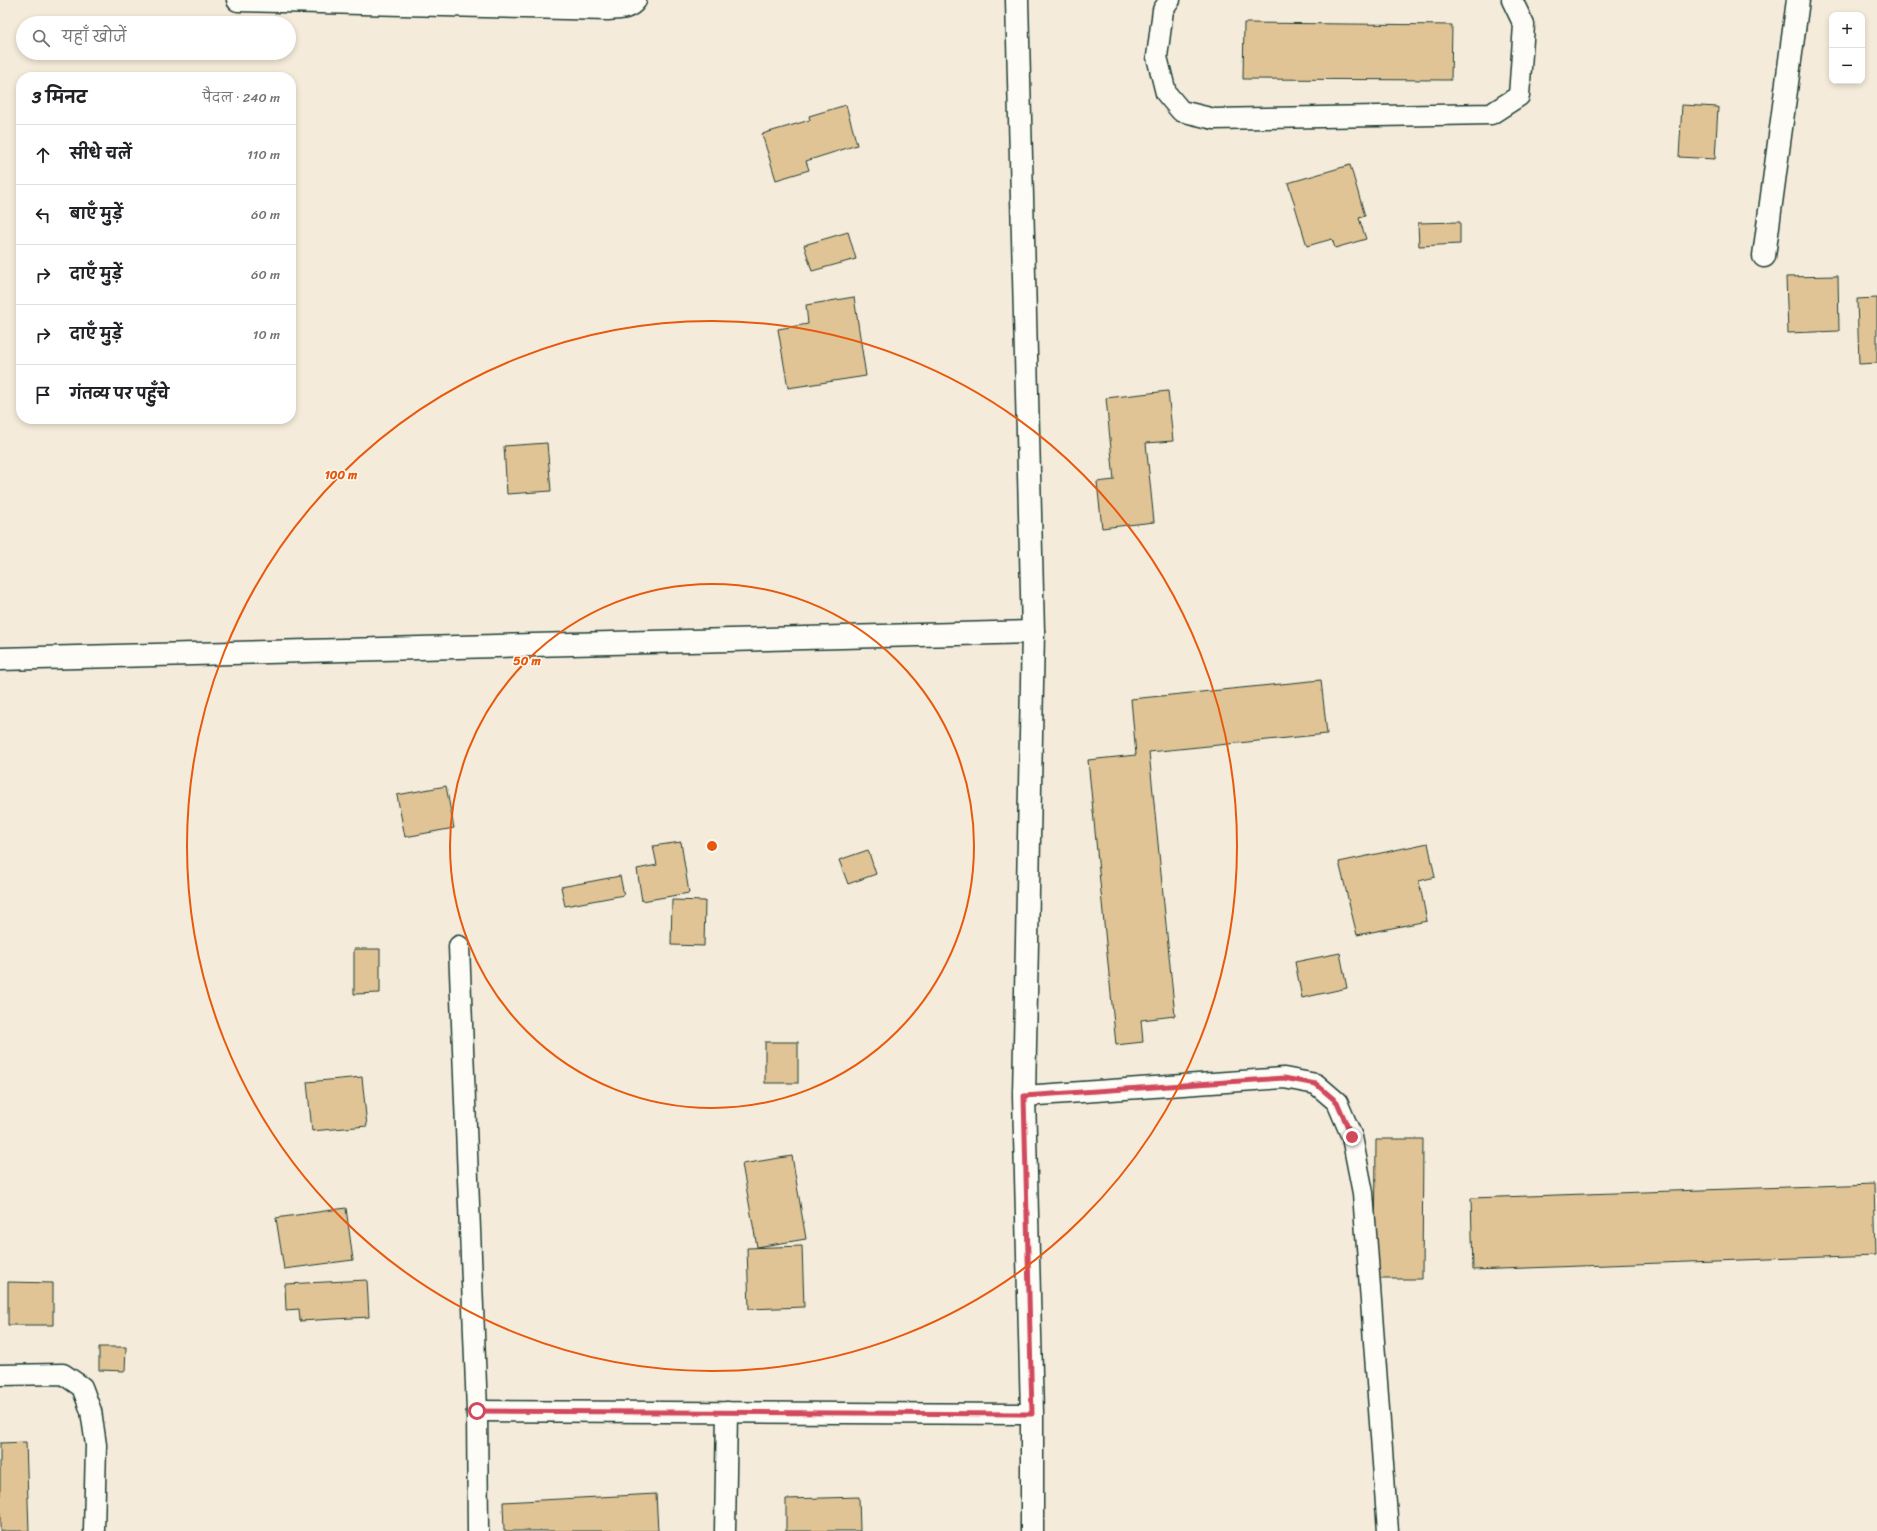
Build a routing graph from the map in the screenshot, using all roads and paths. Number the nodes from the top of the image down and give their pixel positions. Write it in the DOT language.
graph roads {
  1 [pos="238,0"];
  2 [pos="635,0"];
  3 [pos="1017,0"];
  4 [pos="1170,0"];
  5 [pos="1512,0"];
  6 [pos="1798,0"];
  7 [pos="1764,256"];
  8 [pos="1033,632"];
  9 [pos="0,658"];
  10 [pos="459,946"];
  11 [pos="1024,1096"];
  12 [pos="0,1375"];
  13 [pos="477,1411"];
  14 [pos="727,1412"];
  15 [pos="1032,1414"];
  16 [pos="94,1531"];
  17 [pos="478,1531"];
  18 [pos="725,1531"];
  19 [pos="1032,1531"];
  20 [pos="1388,1531"];
  1 -- 2 [label="street"];
  3 -- 8 [label="street"];
  4 -- 5 [label="lane"];
  6 -- 7 [label="street"];
  8 -- 9 [label="street"];
  8 -- 11 [label="street"];
  10 -- 13 [label="lane"];
  11 -- 15 [label="street"];
  11 -- 20 [label="lane"];
  12 -- 16 [label="lane"];
  13 -- 14 [label="lane"];
  13 -- 17 [label="lane"];
  14 -- 15 [label="lane"];
  14 -- 18 [label="lane"];
  15 -- 19 [label="street"];
}
